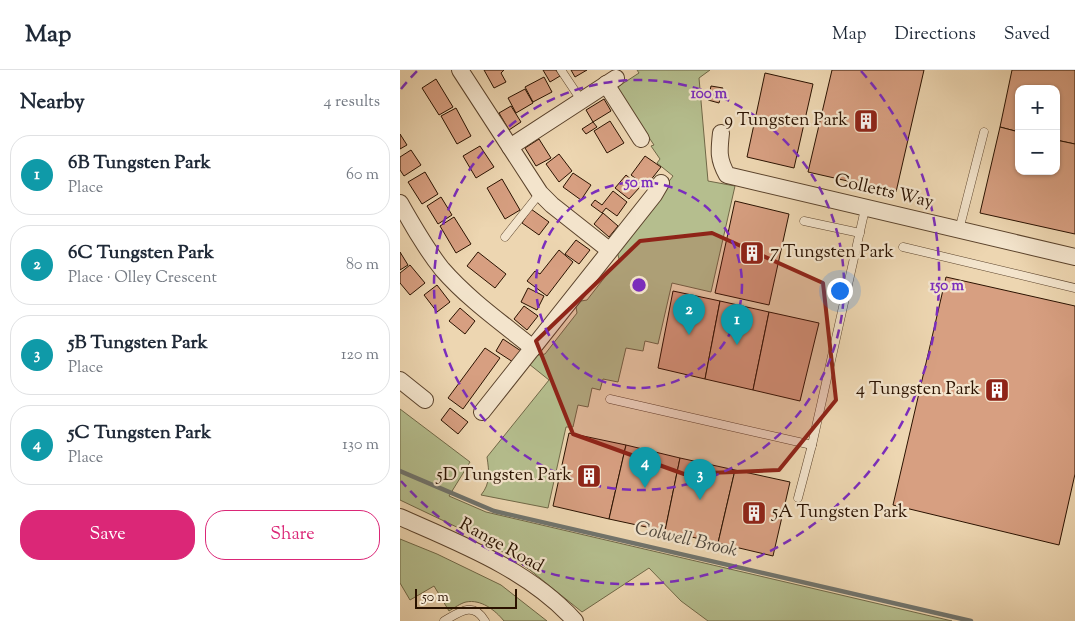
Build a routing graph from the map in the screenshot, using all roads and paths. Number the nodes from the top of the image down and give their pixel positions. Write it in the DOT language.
graph roads {
  1 [pos="460,70"];
  2 [pos="561,70"];
  3 [pos="581,100"];
  4 [pos="984,132"];
  5 [pos="721,133"];
  6 [pos="642,139"];
  7 [pos="510,147"];
  8 [pos="661,183"];
  9 [pos="540,193"];
  10 [pos="400,204"];
  11 [pos="866,209"];
  12 [pos="804,221"];
  13 [pos="959,230"];
  14 [pos="860,233"];
  15 [pos="505,237"];
  16 [pos="902,247"];
  17 [pos="610,250"];
  18 [pos="1075,257"];
  19 [pos="1075,288"];
  20 [pos="533,348"];
  21 [pos="400,380"];
  22 [pos="610,398"];
  23 [pos="425,400"];
  24 [pos="482,412"];
  25 [pos="812,445"];
  26 [pos="798,498"];
  27 [pos="400,517"];
  28 [pos="444,621"];
  29 [pos="485,621"];
  30 [pos="575,621"];
  1 -- 7 [label="street"];
  2 -- 3 [label="lane"];
  3 -- 6 [label="street"];
  3 -- 7 [label="street"];
  4 -- 13 [label="lane"];
  5 -- 11 [label="street, Colletts Way"];
  7 -- 9 [label="street"];
  8 -- 17 [label="street"];
  9 -- 15 [label="lane"];
  9 -- 17 [label="street"];
  10 -- 20 [label="street"];
  11 -- 13 [label="street, Colletts Way"];
  11 -- 14 [label="lane"];
  12 -- 14 [label="lane"];
  13 -- 18 [label="street, Colletts Way"];
  14 -- 25 [label="lane"];
  16 -- 19 [label="lane"];
  17 -- 20 [label="street"];
  20 -- 24 [label="street"];
  21 -- 23 [label="street"];
  22 -- 25 [label="lane"];
  25 -- 26 [label="lane"];
  27 -- 30 [label="street, Range Road"];
  28 -- 29 [label="lane"];
}
